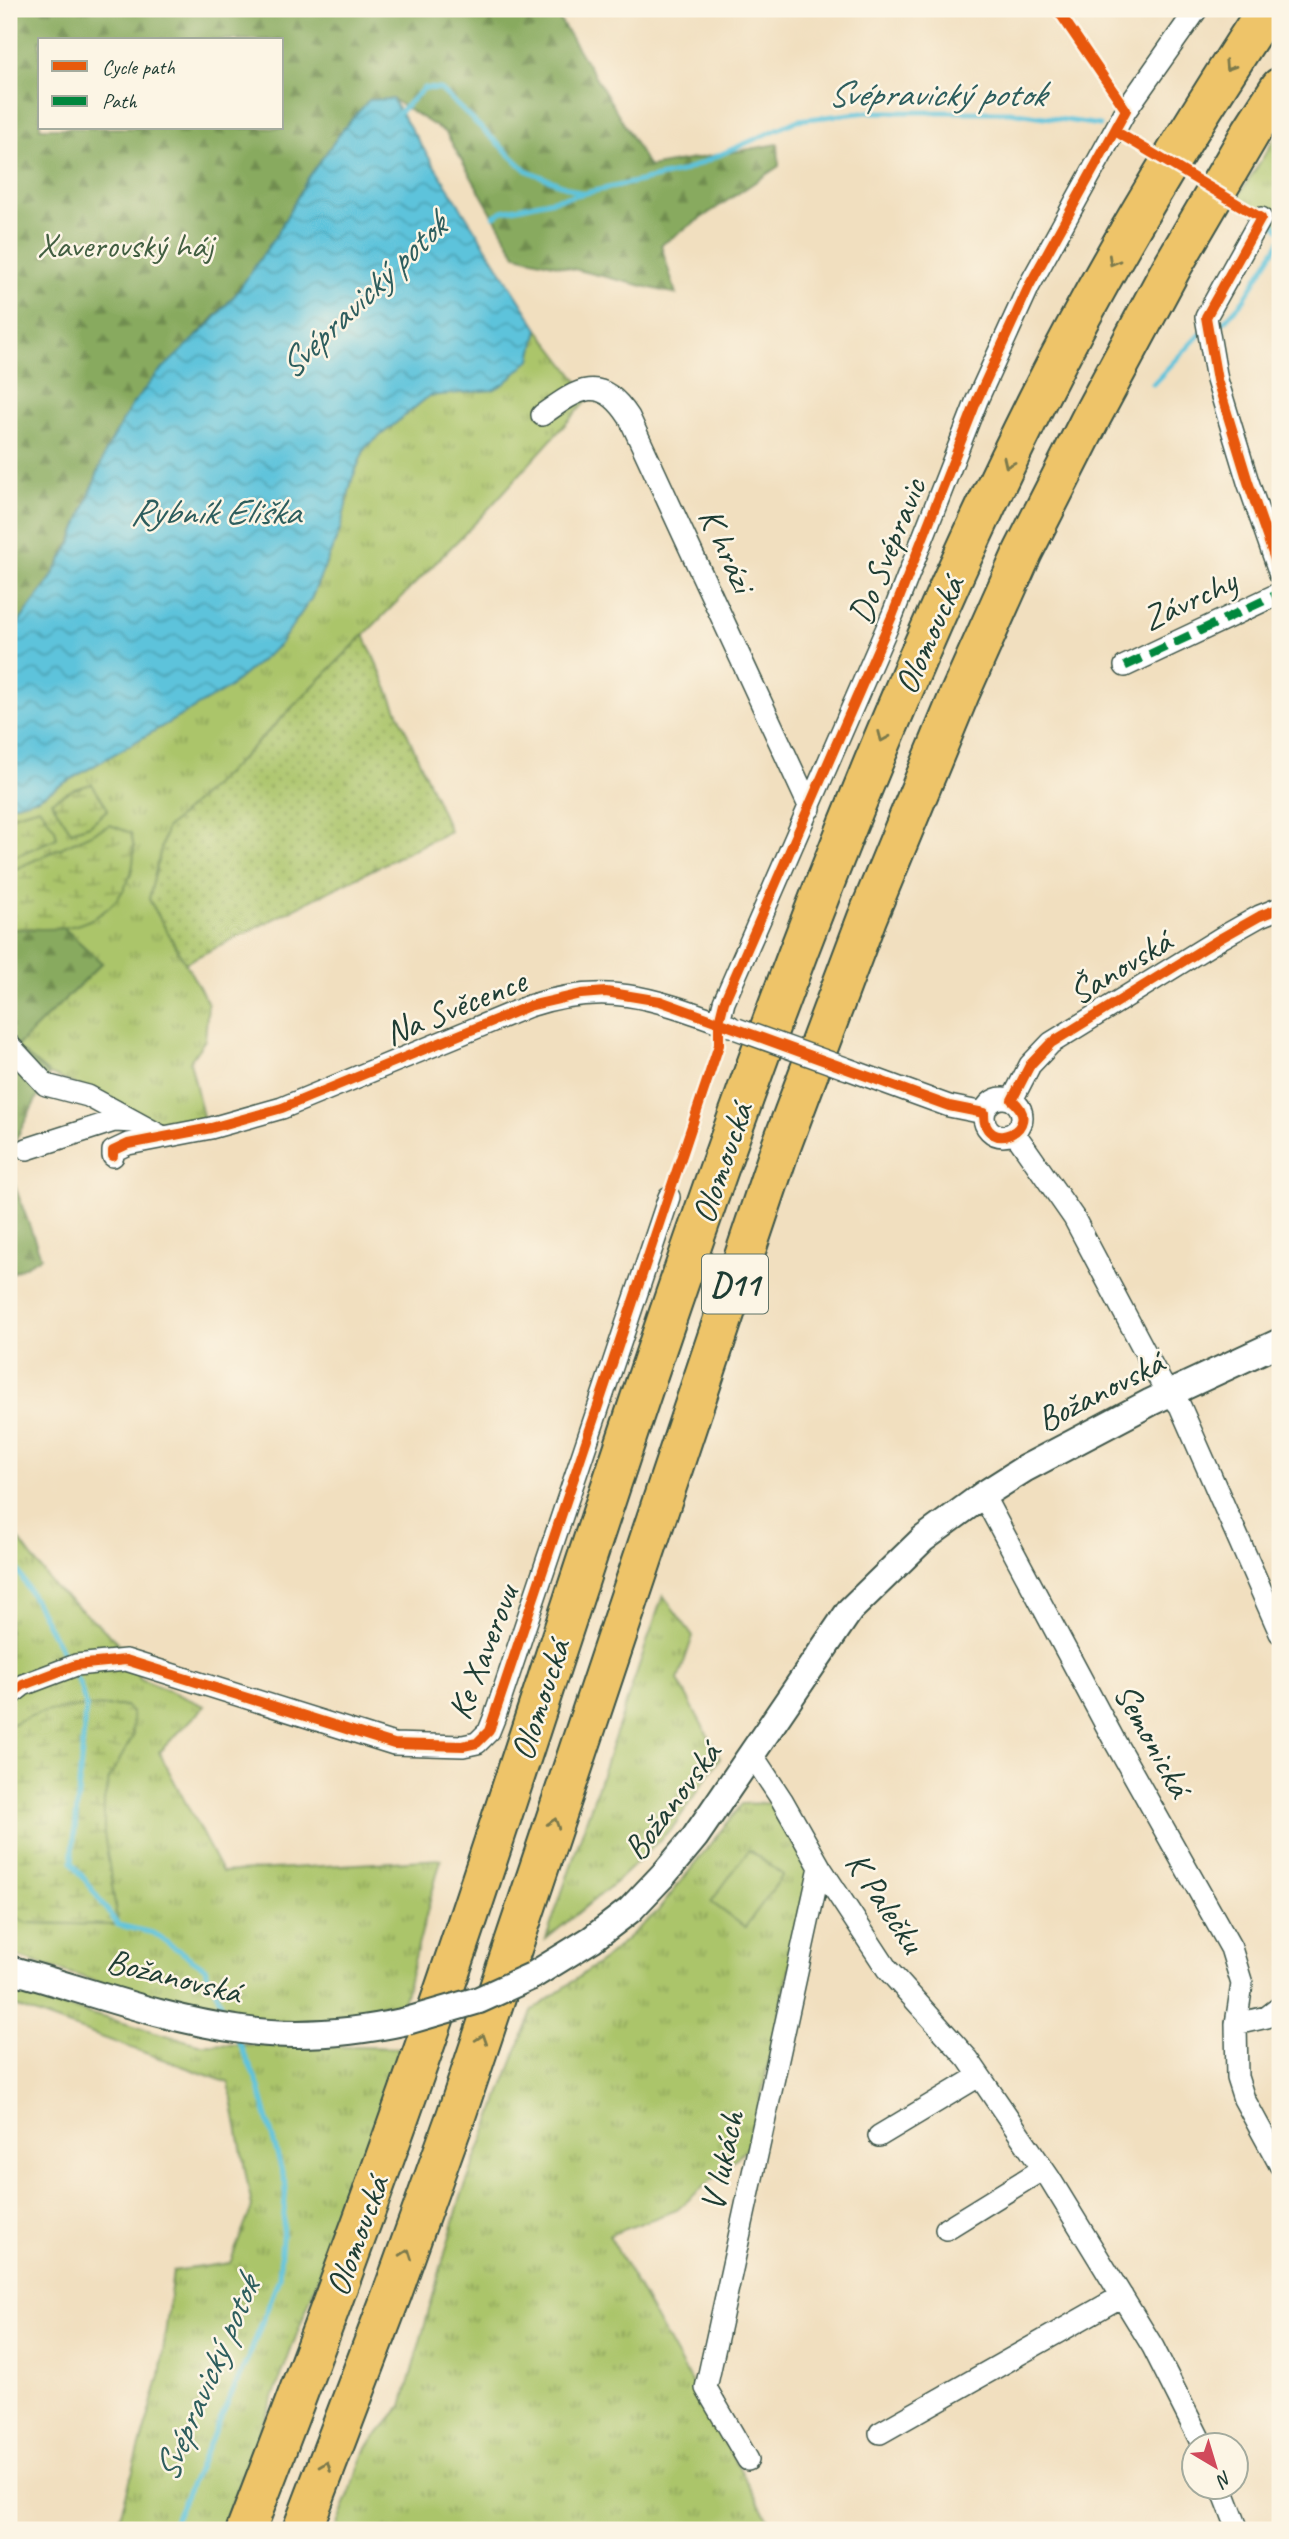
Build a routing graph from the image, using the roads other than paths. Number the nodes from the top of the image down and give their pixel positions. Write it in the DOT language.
graph roads {
  1 [pos="1197,9"];
  2 [pos="1267,9"];
  3 [pos="1280,87"];
  4 [pos="1261,218"];
  5 [pos="541,415"];
  6 [pos="1280,574"];
  7 [pos="1280,593"];
  8 [pos="1125,667"];
  9 [pos="810,808"];
  10 [pos="1280,908"];
  11 [pos="728,1025"];
  12 [pos="9,1045"];
  13 [pos="1012,1100"];
  14 [pos="984,1113"];
  15 [pos="137,1122"];
  16 [pos="1014,1132"];
  17 [pos="163,1137"];
  18 [pos="27,1149"];
  19 [pos="113,1156"];
  20 [pos="669,1197"];
  21 [pos="1280,1342"];
  22 [pos="1170,1394"];
  23 [pos="983,1495"];
  24 [pos="1280,1633"];
  25 [pos="9,1696"];
  26 [pos="751,1753"];
  27 [pos="821,1867"];
  28 [pos="9,1969"];
  29 [pos="1280,2007"];
  30 [pos="1236,2024"];
  31 [pos="979,2076"];
  32 [pos="879,2136"];
  33 [pos="1279,2157"];
  34 [pos="1043,2169"];
  35 [pos="946,2229"];
  36 [pos="1122,2296"];
  37 [pos="1194,2430"];
  38 [pos="880,2433"];
  39 [pos="748,2460"];
  40 [pos="1226,2500"];
  41 [pos="246,2530"];
  42 [pos="302,2530"];
  43 [pos="1238,2530"];
  1 -- 9 [label="street, Do Svépravic"];
  2 -- 41 [label="highway, Olomoucká / D11, one-way"];
  42 -- 3 [label="highway, Olomoucká / D11, one-way"];
  4 -- 6 [label="street"];
  5 -- 9 [label="street, K hrázi"];
  7 -- 8 [label="street, Závrchy"];
  9 -- 11 [label="street, Do Svépravic"];
  10 -- 13 [label="street, Šanovská"];
  11 -- 14 [label="street, Na Svěcence, bridge"];
  11 -- 17 [label="street, Na Svěcence"];
  12 -- 15 [label="street"];
  13 -- 14 [label="street"];
  13 -- 16 [label="street"];
  14 -- 16 [label="street"];
  15 -- 17 [label="street"];
  15 -- 18 [label="street"];
  16 -- 22 [label="street"];
  17 -- 19 [label="street, Na Svěcence"];
  20 -- 25 [label="street, Ke Xaverovu"];
  21 -- 22 [label="street, Božanovská"];
  22 -- 23 [label="street, Božanovská"];
  22 -- 24 [label="street"];
  23 -- 26 [label="street, Božanovská"];
  23 -- 30 [label="street, Semonická"];
  26 -- 27 [label="street, K Palečku"];
  26 -- 28 [label="street, Božanovská, bridge"];
  27 -- 31 [label="street, K Palečku"];
  27 -- 39 [label="street, V lukách"];
  29 -- 30 [label="street"];
  30 -- 33 [label="street, Semonická"];
  31 -- 32 [label="street"];
  31 -- 34 [label="street, K Palečku"];
  34 -- 35 [label="street"];
  34 -- 36 [label="street, K Palečku"];
  36 -- 37 [label="street, K Palečku"];
  36 -- 38 [label="street"];
  40 -- 43 [label="street"];
}
